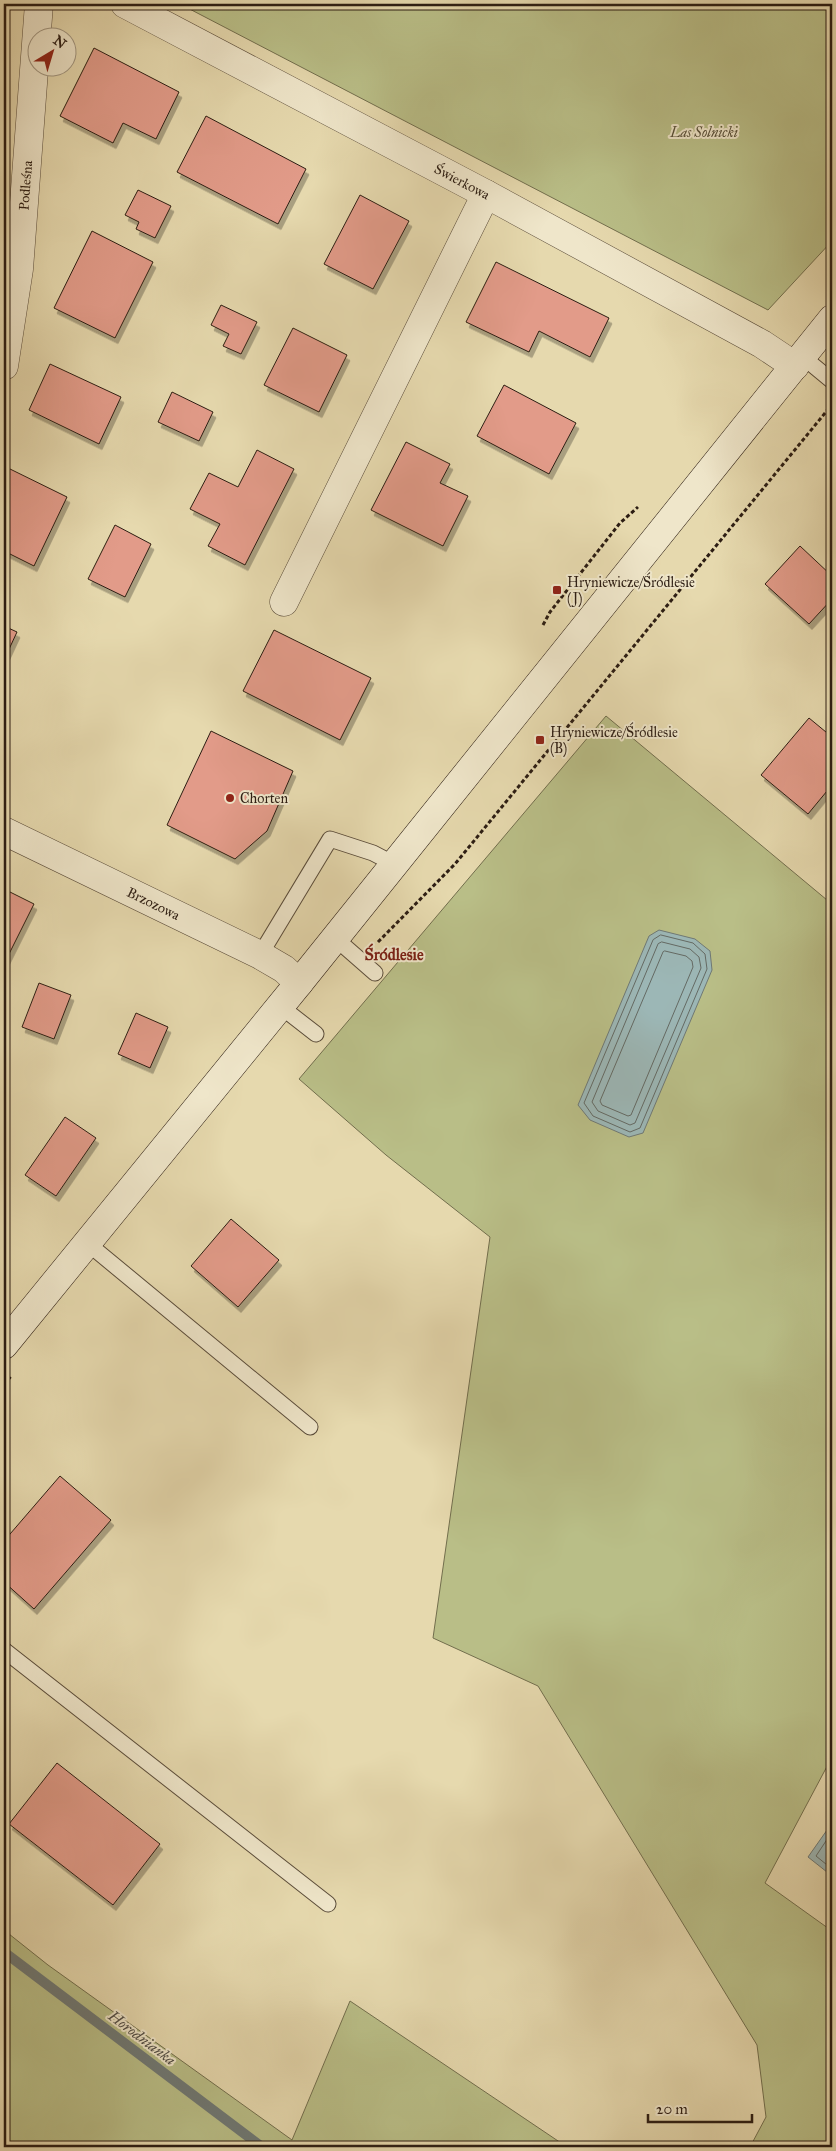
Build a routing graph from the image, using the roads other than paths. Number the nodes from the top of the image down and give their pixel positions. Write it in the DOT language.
graph roads {
  1 [pos="39,4"];
  2 [pos="125,4"];
  3 [pos="486,194"];
  4 [pos="832,319"];
  5 [pos="799,362"];
  6 [pos="4,366"];
  7 [pos="832,381"];
  8 [pos="284,602"];
  9 [pos="4,831"];
  10 [pos="394,864"];
  11 [pos="335,938"];
  12 [pos="260,955"];
  13 [pos="375,973"];
  14 [pos="299,983"];
  15 [pos="280,1006"];
  16 [pos="316,1034"];
  17 [pos="86,1242"];
  18 [pos="4,1345"];
  19 [pos="310,1427"];
  20 [pos="4,1650"];
  21 [pos="328,1904"];
  1 -- 6 [label="street, Podleśna"];
  2 -- 3 [label="street, Świerkowa"];
  3 -- 5 [label="street, Świerkowa"];
  3 -- 8 [label="street"];
  4 -- 5 [label="street"];
  5 -- 7 [label="lane"];
  5 -- 10 [label="street"];
  9 -- 12 [label="street, Brzozowa"];
  10 -- 11 [label="street"];
  10 -- 12 [label="lane"];
  11 -- 13 [label="lane"];
  11 -- 14 [label="street"];
  12 -- 14 [label="street, Brzozowa"];
  14 -- 15 [label="street"];
  15 -- 16 [label="lane"];
  15 -- 17 [label="street"];
  17 -- 18 [label="street"];
  17 -- 19 [label="lane"];
  20 -- 21 [label="lane"];
}
